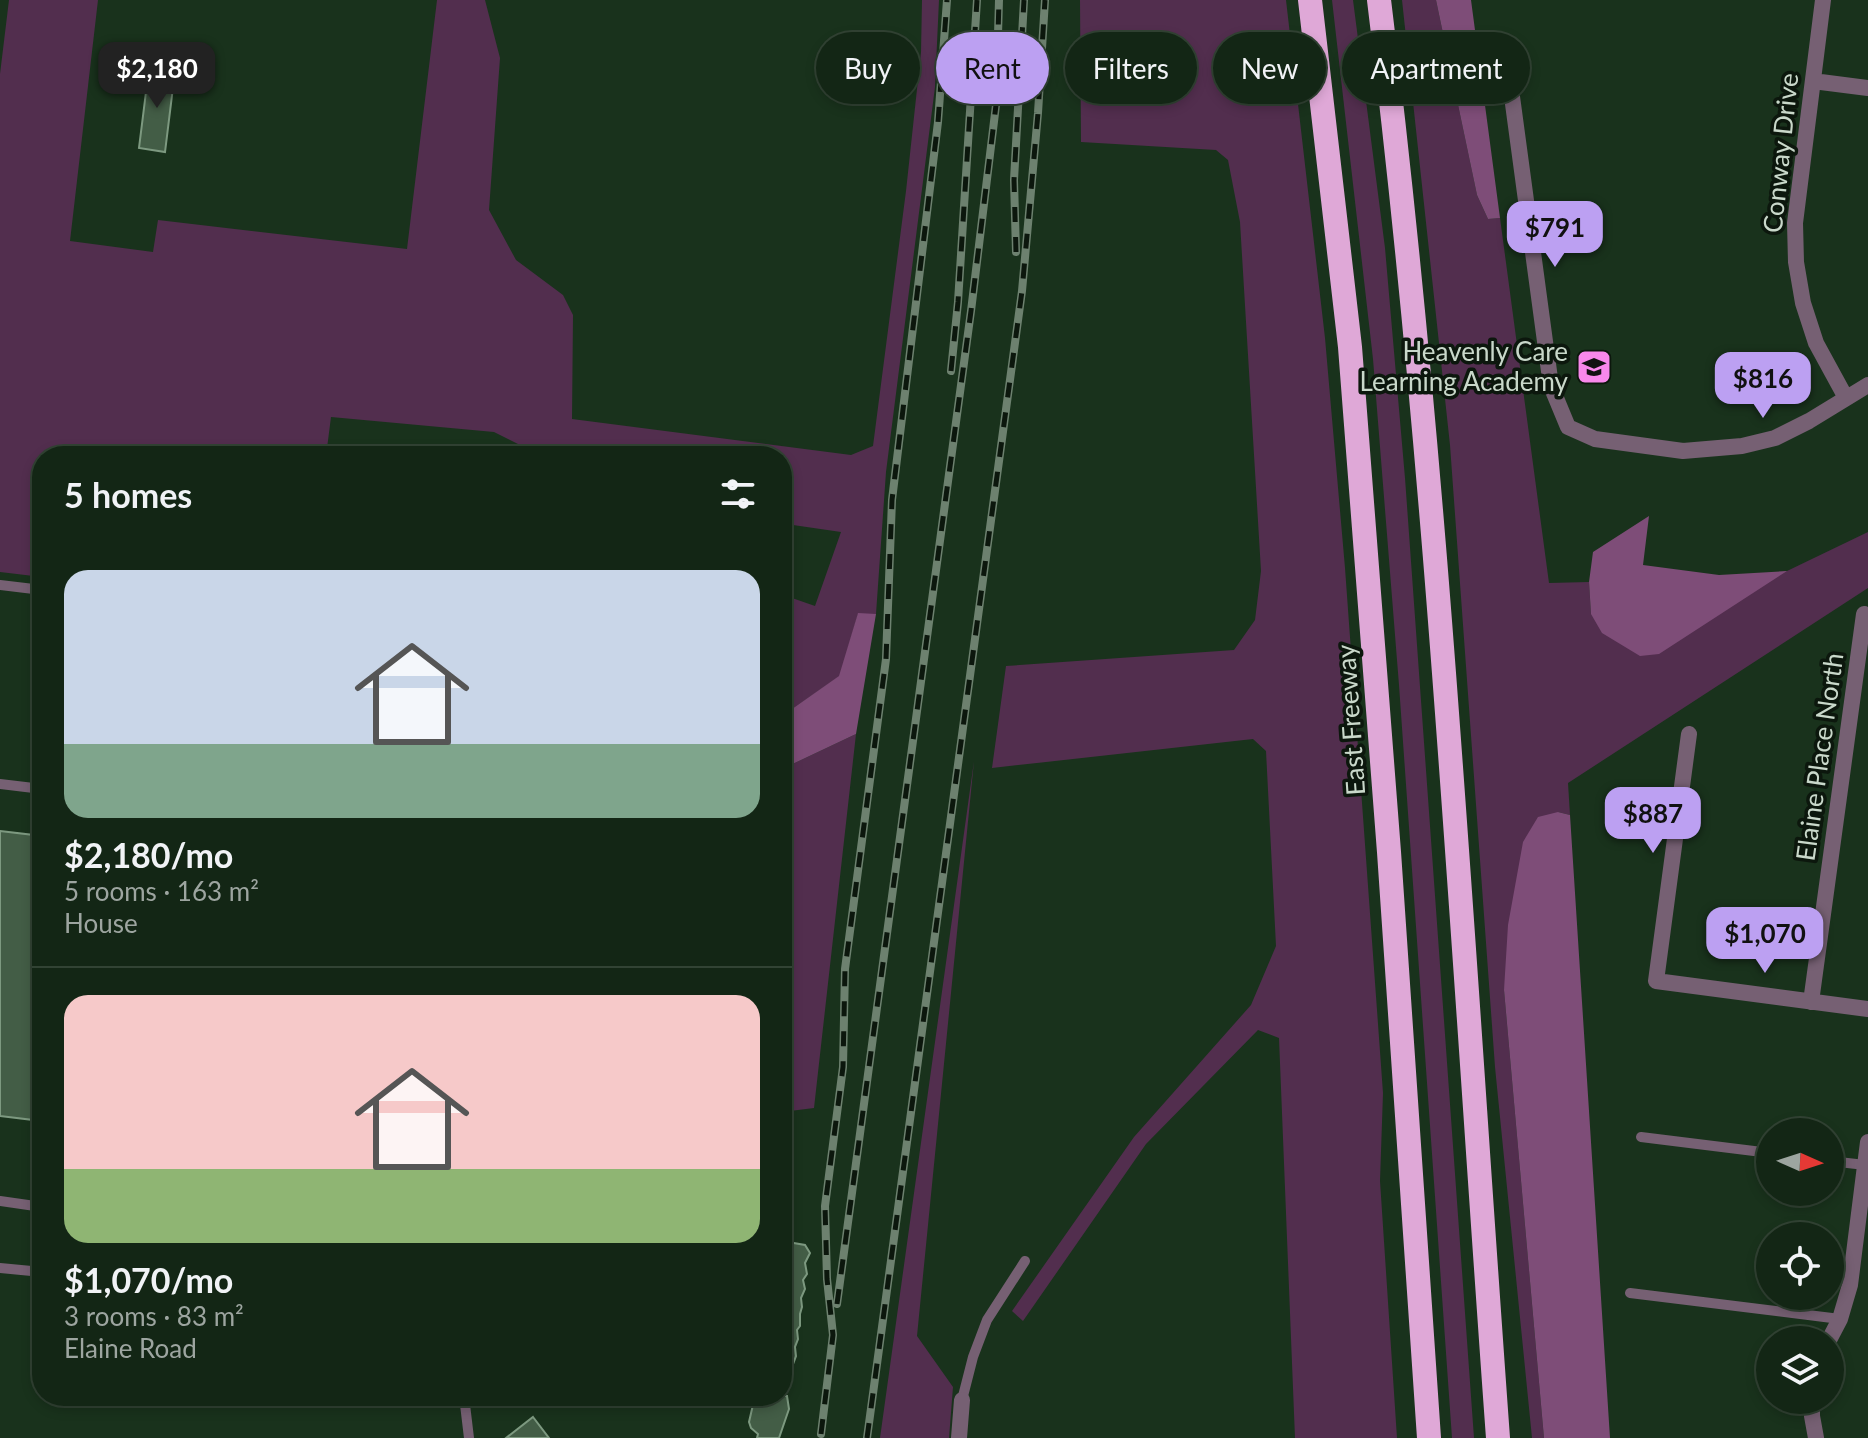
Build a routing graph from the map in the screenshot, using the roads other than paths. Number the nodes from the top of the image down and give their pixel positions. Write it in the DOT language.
graph roads {
  1 [pos="1310,0"];
  2 [pos="1379,0"];
  3 [pos="1823,0"];
  4 [pos="1813,81"];
  5 [pos="1868,88"];
  6 [pos="1513,104"];
  7 [pos="1868,385"];
  8 [pos="1846,398"];
  9 [pos="0,585"];
  10 [pos="32,589"];
  11 [pos="1864,614"];
  12 [pos="1689,734"];
  13 [pos="0,784"];
  14 [pos="32,788"];
  15 [pos="1811,1002"];
  16 [pos="1868,1009"];
  17 [pos="1641,1137"];
  18 [pos="1868,1142"];
  19 [pos="1756,1151"];
  20 [pos="1844,1163"];
  21 [pos="1865,1165"];
  22 [pos="0,1201"];
  23 [pos="32,1206"];
  24 [pos="1483,1235"];
  25 [pos="1025,1261"];
  26 [pos="0,1268"];
  27 [pos="32,1271"];
  28 [pos="1630,1293"];
  29 [pos="1840,1319"];
  30 [pos="1836,1326"];
  31 [pos="962,1400"];
  32 [pos="466,1406"];
  33 [pos="1812,1414"];
  34 [pos="469,1438"];
  35 [pos="959,1438"];
  36 [pos="1429,1438"];
  37 [pos="1498,1438"];
  38 [pos="1507,1438"];
  39 [pos="1816,1438"];
  1 -- 36 [label="highway, East Freeway"];
  2 -- 24 [label="highway"];
  3 -- 4 [label="street, Conway Drive"];
  4 -- 5 [label="street"];
  4 -- 8 [label="street, Conway Drive"];
  6 -- 8 [label="street"];
  7 -- 8 [label="street"];
  9 -- 10 [label="lane"];
  11 -- 15 [label="street, Elaine Place North"];
  12 -- 15 [label="street"];
  13 -- 14 [label="lane"];
  15 -- 16 [label="street"];
  17 -- 19 [label="lane"];
  18 -- 21 [label="street"];
  20 -- 21 [label="lane"];
  21 -- 29 [label="street"];
  22 -- 23 [label="lane"];
  24 -- 37 [label="highway"];
  24 -- 38 [label="highway"];
  25 -- 31 [label="lane"];
  26 -- 27 [label="lane"];
  28 -- 29 [label="lane"];
  29 -- 30 [label="street"];
  31 -- 35 [label="street"];
  32 -- 34 [label="lane"];
  33 -- 39 [label="street"];
}
